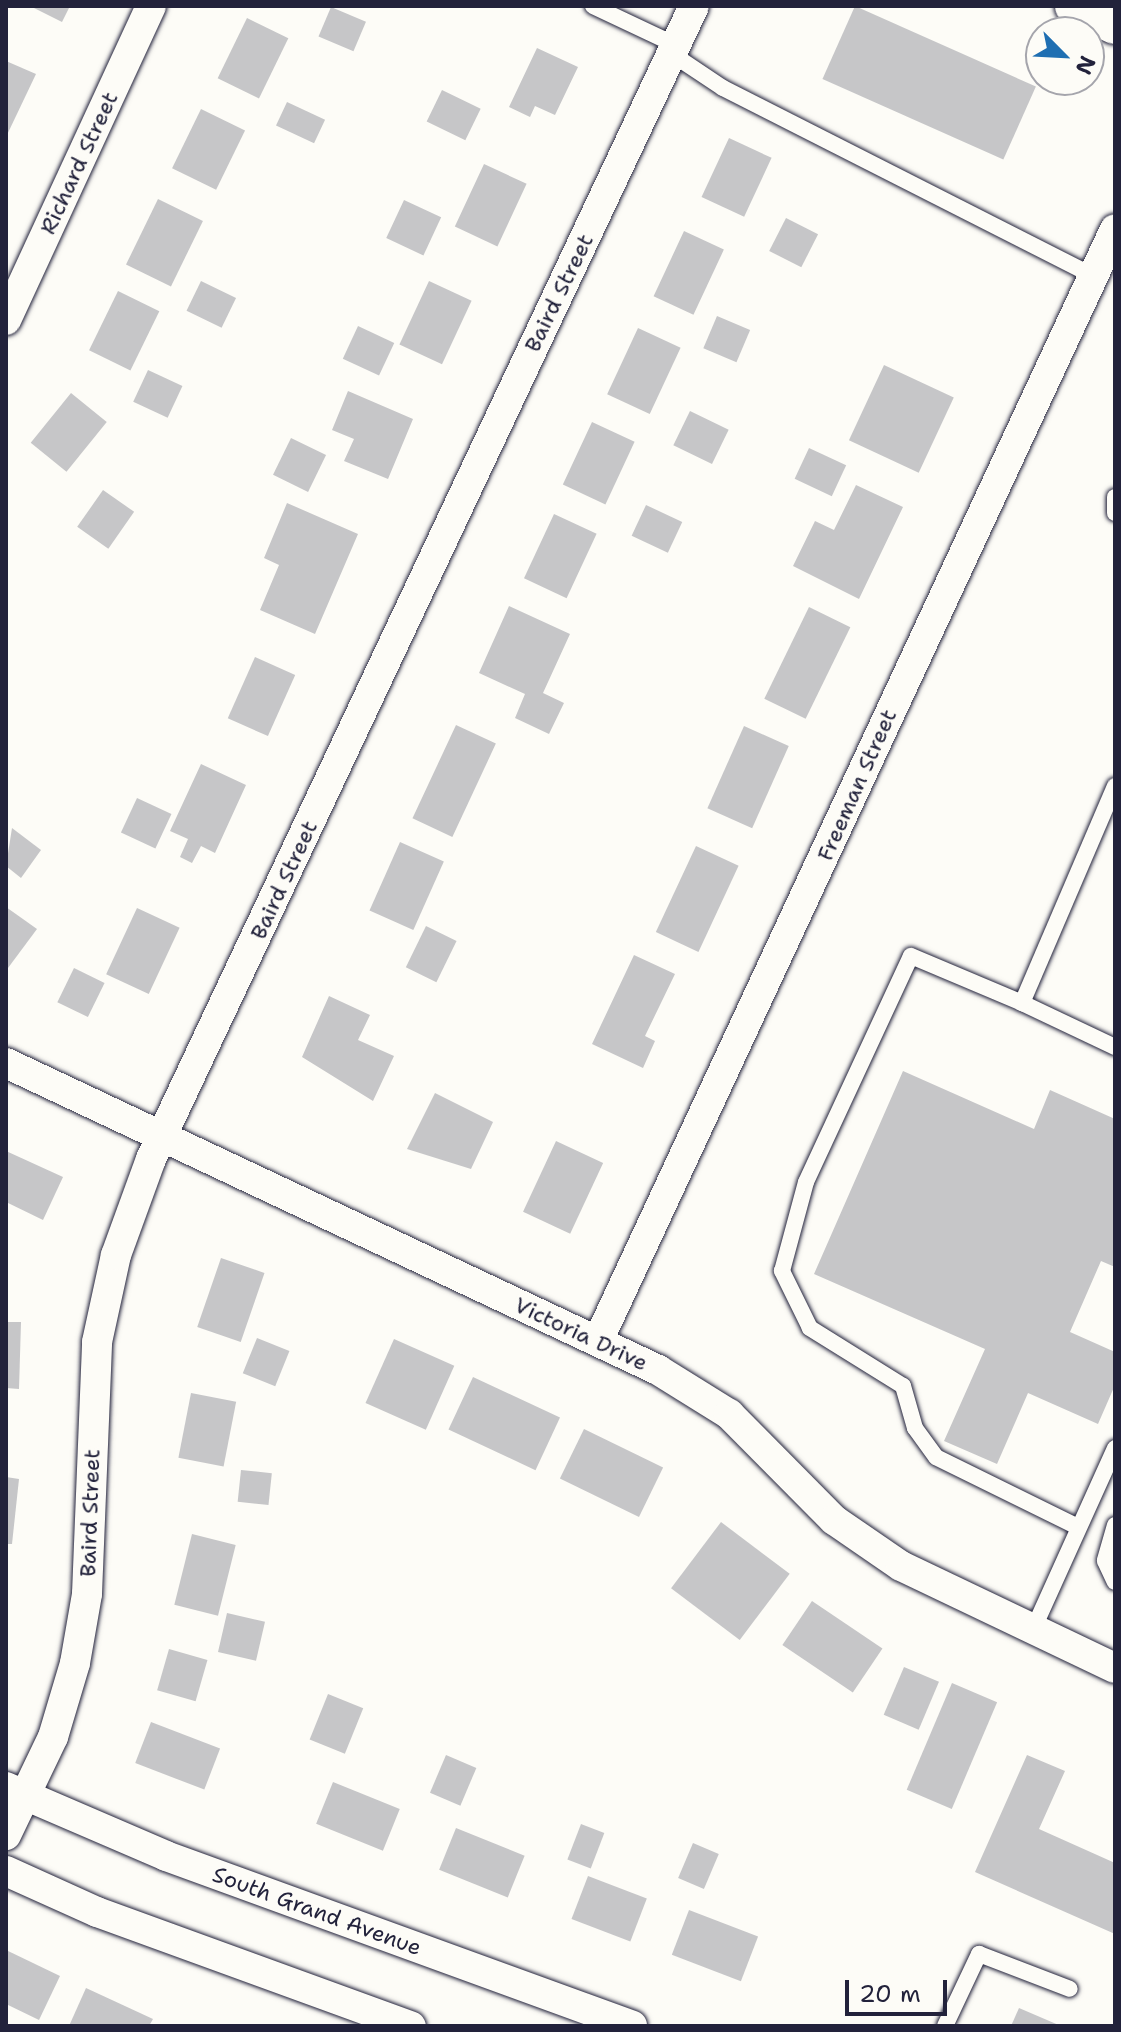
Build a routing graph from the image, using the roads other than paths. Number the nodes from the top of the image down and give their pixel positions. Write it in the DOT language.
graph roads {
  1 [pos="151,6"];
  2 [pos="593,6"];
  3 [pos="694,6"];
  4 [pos="1074,6"];
  5 [pos="1115,25"];
  6 [pos="674,50"];
  7 [pos="1115,229"];
  8 [pos="1094,276"];
  9 [pos="6,320"];
  10 [pos="1115,497"];
  11 [pos="1115,513"];
  12 [pos="1115,786"];
  13 [pos="1022,1003"];
  14 [pos="1113,1041"];
  15 [pos="6,1063"];
  16 [pos="161,1138"];
  17 [pos="598,1341"];
  18 [pos="1115,1448"];
  19 [pos="1115,1525"];
  20 [pos="1078,1527"];
  21 [pos="1115,1582"];
  22 [pos="1032,1632"];
  23 [pos="1115,1668"];
  24 [pos="15,1792"];
  25 [pos="6,1835"];
  26 [pos="6,1871"];
  27 [pos="1070,1989"];
  28 [pos="411,2026"];
  29 [pos="632,2026"];
  30 [pos="945,2026"];
  1 -- 9 [label="street, Richard Street"];
  2 -- 6 [label="lane"];
  3 -- 6 [label="street, Baird Street"];
  4 -- 5 [label="street"];
  6 -- 8 [label="lane"];
  6 -- 16 [label="street, Baird Street"];
  7 -- 8 [label="street, Freeman Street"];
  8 -- 17 [label="street, Freeman Street"];
  10 -- 11 [label="lane"];
  12 -- 13 [label="lane"];
  13 -- 14 [label="lane"];
  13 -- 20 [label="lane"];
  15 -- 16 [label="street, Victoria Drive"];
  16 -- 17 [label="street, Victoria Drive"];
  16 -- 24 [label="street, Baird Street"];
  17 -- 22 [label="street, Victoria Drive"];
  18 -- 20 [label="lane"];
  19 -- 21 [label="lane"];
  20 -- 22 [label="lane"];
  22 -- 23 [label="street, Victoria Drive"];
  24 -- 25 [label="street, Baird Street"];
  24 -- 29 [label="street, South Grand Avenue"];
  26 -- 28 [label="street"];
  27 -- 30 [label="lane"];
}
